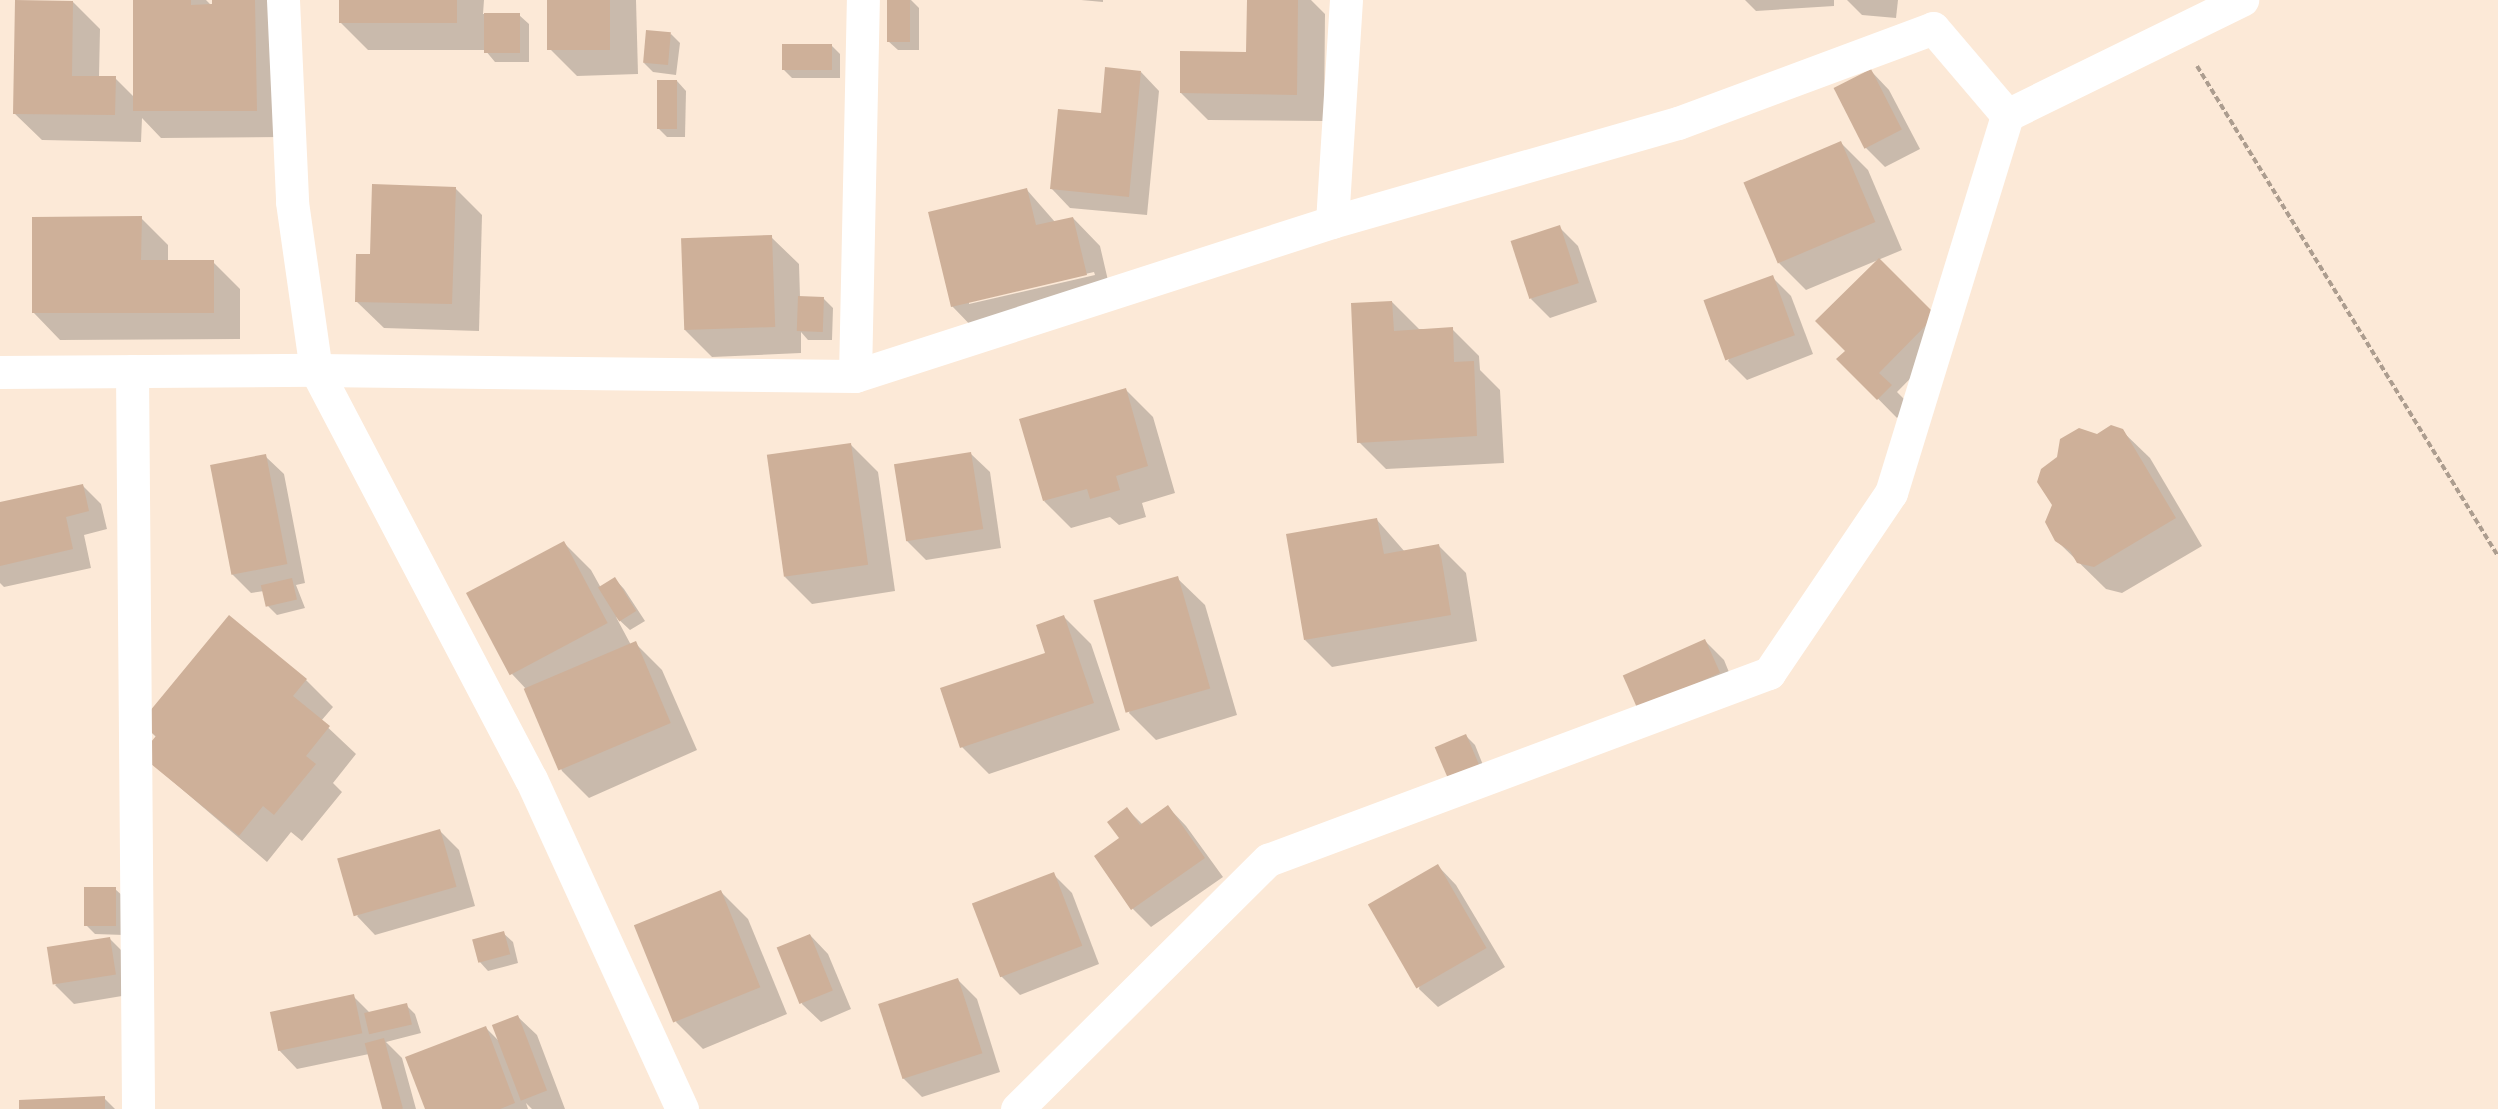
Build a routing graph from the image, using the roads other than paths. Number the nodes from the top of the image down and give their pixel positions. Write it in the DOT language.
graph roads {
  1 [pos="283,0"];
  2 [pos="863,0"];
  3 [pos="1346,0"];
  4 [pos="2242,0"];
  5 [pos="2007,115"];
  6 [pos="1332,222"];
  7 [pos="316,370"];
  8 [pos="132,371"];
  9 [pos="0,372"];
  10 [pos="855,376"];
  11 [pos="138,1109"];
  12 [pos="682,1109"];
  13 [pos="1017,1109"];
  1 -- 7 [label="street"];
  2 -- 10 [label="street"];
  3 -- 6 [label="street"];
  4 -- 5 [label="street"];
  5 -- 6 [label="street"];
  5 -- 13 [label="street"];
  6 -- 10 [label="street"];
  7 -- 8 [label="street"];
  7 -- 10 [label="street"];
  7 -- 12 [label="street"];
  8 -- 9 [label="street"];
  8 -- 11 [label="street"];
}
